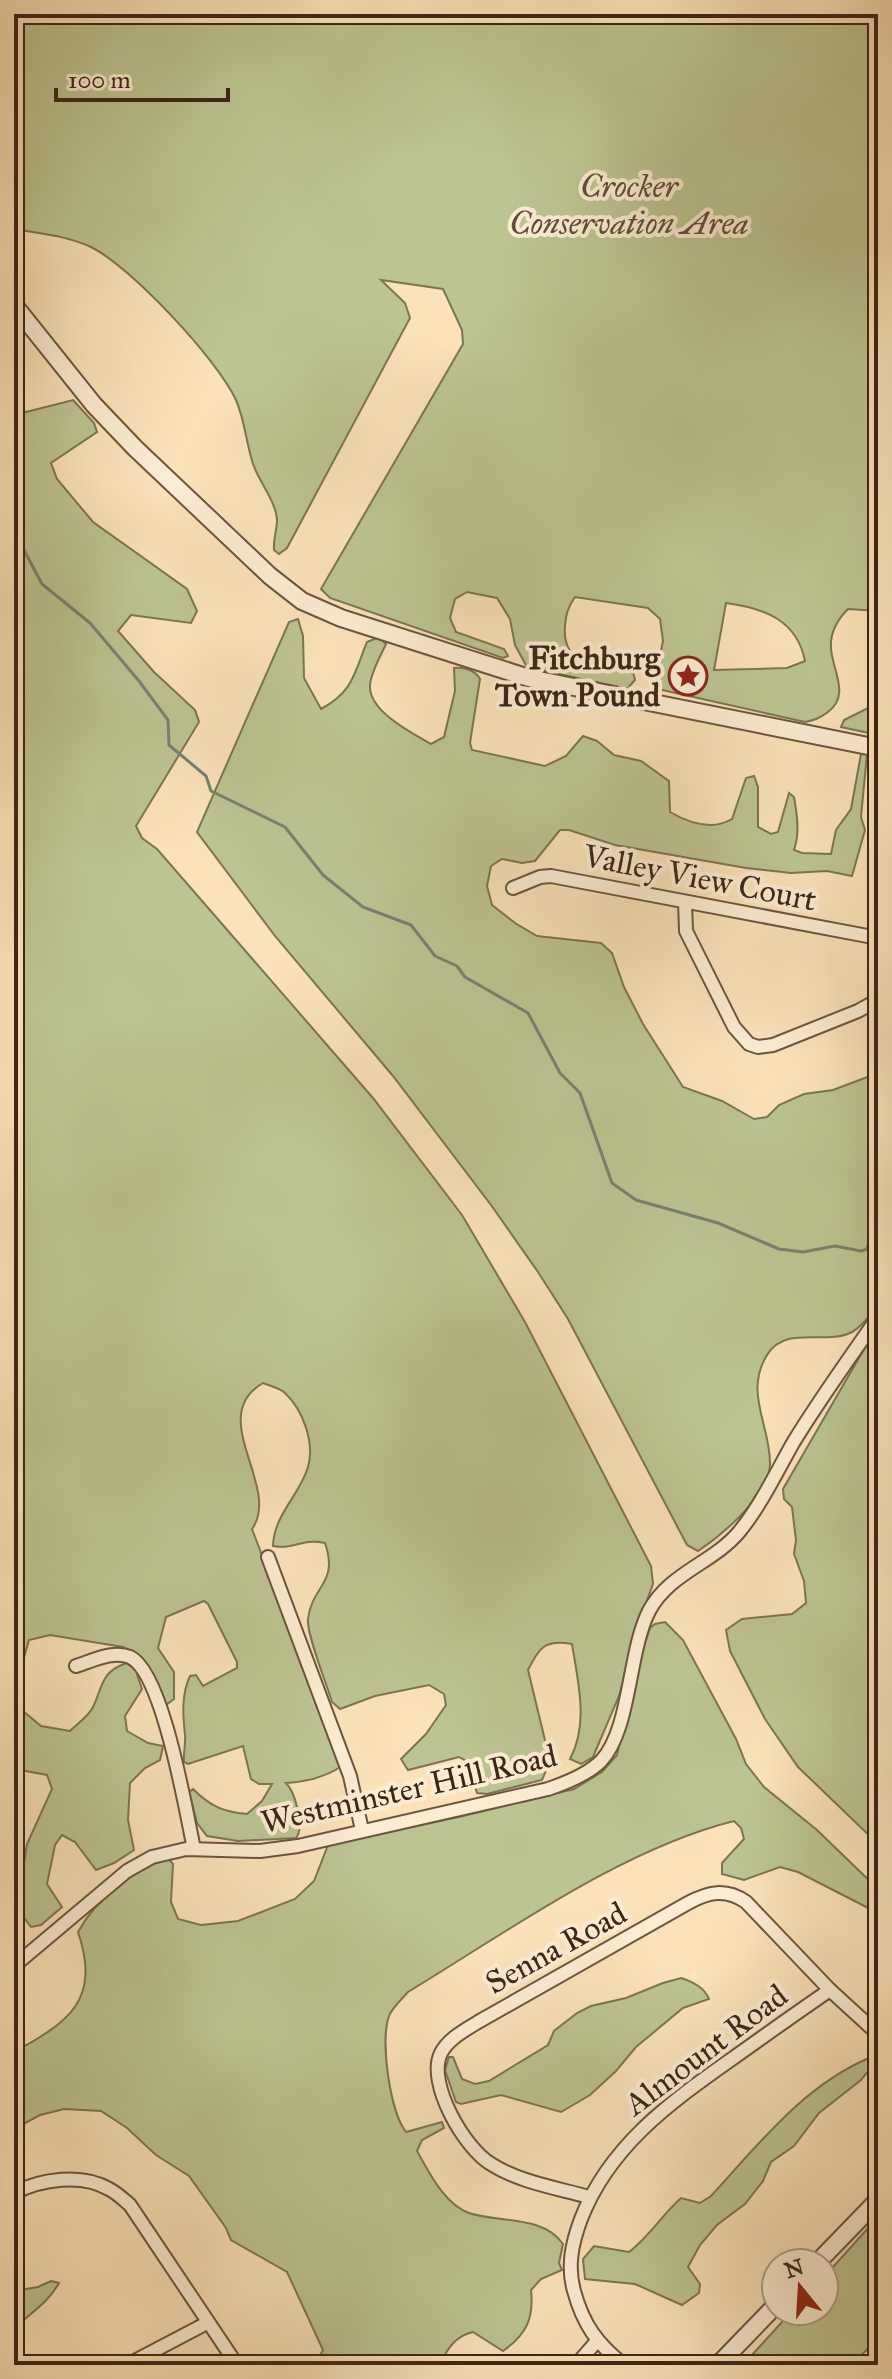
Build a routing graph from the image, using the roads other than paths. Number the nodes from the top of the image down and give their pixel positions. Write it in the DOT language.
graph roads {
  1 [pos="14,305"];
  2 [pos="878,748"];
  3 [pos="513,888"];
  4 [pos="685,902"];
  5 [pos="878,938"];
  6 [pos="878,1000"];
  7 [pos="878,1317"];
  8 [pos="268,1557"];
  9 [pos="76,1666"];
  10 [pos="362,1830"];
  11 [pos="194,1849"];
  12 [pos="14,1966"];
  13 [pos="830,1990"];
  14 [pos="878,2034"];
  15 [pos="14,2193"];
  16 [pos="589,2197"];
  17 [pos="878,2200"];
  18 [pos="832,2247"];
  19 [pos="760,2322"];
  20 [pos="207,2323"];
  21 [pos="597,2341"];
  22 [pos="127,2365"];
  23 [pos="237,2365"];
  24 [pos="576,2365"];
  25 [pos="624,2365"];
  26 [pos="718,2365"];
  1 -- 2 [label="street"];
  3 -- 4 [label="street, Valley View Court"];
  4 -- 5 [label="street, Valley View Court"];
  4 -- 6 [label="street"];
  7 -- 10 [label="street, Westminster Hill Road"];
  8 -- 10 [label="street"];
  9 -- 11 [label="street"];
  10 -- 11 [label="street, Westminster Hill Road"];
  11 -- 12 [label="street, Westminster Hill Road"];
  13 -- 14 [label="street, Senna Road"];
  13 -- 16 [label="street, Almount Road"];
  13 -- 16 [label="street, Senna Road"];
  15 -- 20 [label="street"];
  16 -- 21 [label="street, Almount Road"];
  17 -- 18 [label="street"];
  19 -- 26 [label="street"];
  20 -- 22 [label="street"];
  20 -- 23 [label="street"];
  21 -- 24 [label="street"];
  21 -- 25 [label="street, Almount Road"];
}
